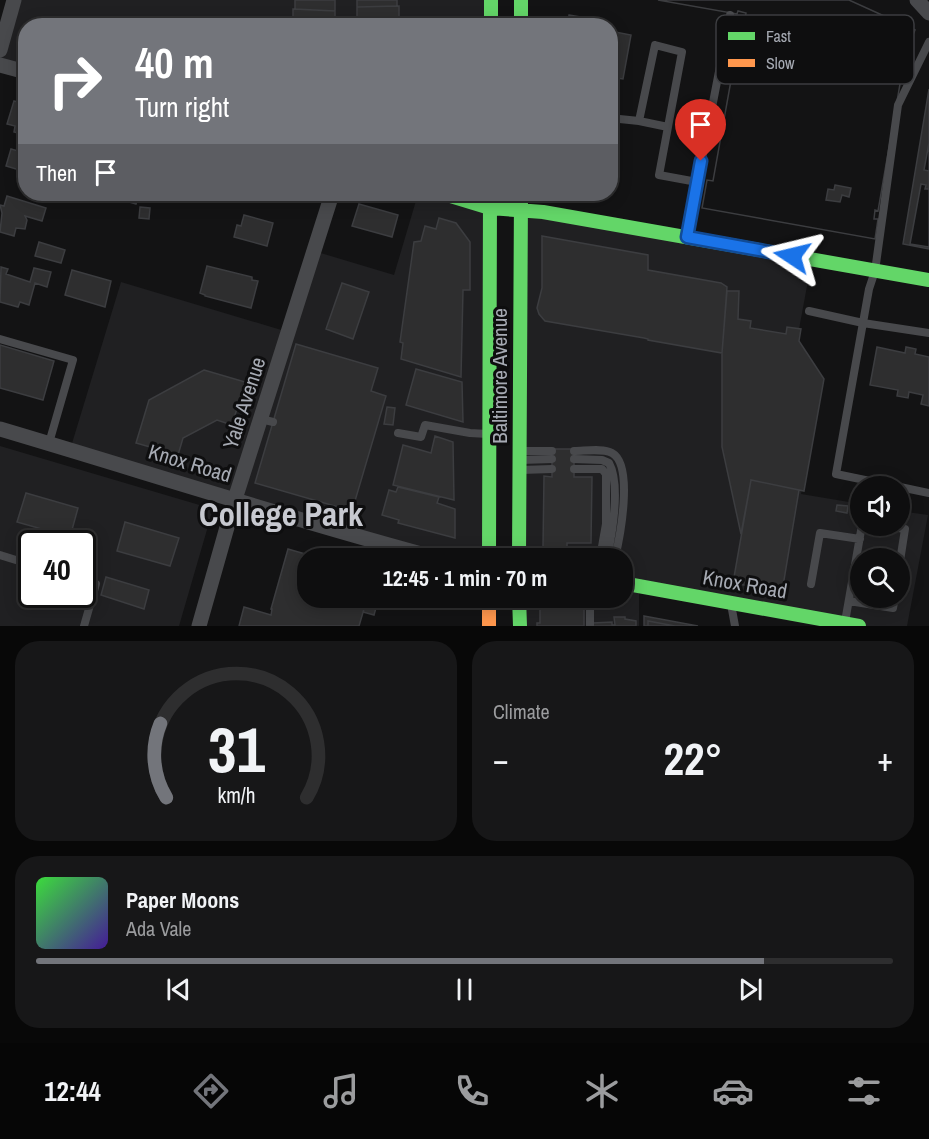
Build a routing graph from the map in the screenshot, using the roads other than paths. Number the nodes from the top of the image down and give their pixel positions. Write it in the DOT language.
graph roads {
  1 [pos="14,0"];
  2 [pos="491,0"];
  3 [pos="521,0"];
  4 [pos="917,0"];
  5 [pos="929,13"];
  6 [pos="491,18"];
  7 [pos="521,18"];
  8 [pos="929,42"];
  9 [pos="0,50"];
  10 [pos="0,64"];
  11 [pos="18,70"];
  12 [pos="914,72"];
  13 [pos="716,84"];
  14 [pos="908,84"];
  15 [pos="618,119"];
  16 [pos="639,121"];
  17 [pos="668,127"];
  18 [pos="697,182"];
  19 [pos="330,201"];
  20 [pos="490,201"];
  21 [pos="521,201"];
  22 [pos="521,209"];
  23 [pos="687,237"];
  24 [pos="875,271"];
  25 [pos="929,280"];
  26 [pos="809,311"];
  27 [pos="863,323"];
  28 [pos="929,333"];
  29 [pos="0,339"];
  30 [pos="0,429"];
  31 [pos="398,433"];
  32 [pos="489,434"];
  33 [pos="49,443"];
  34 [pos="552,455"];
  35 [pos="520,460"];
  36 [pos="552,469"];
  37 [pos="574,469"];
  38 [pos="850,477"];
  39 [pos="910,489"];
  40 [pos="929,493"];
  41 [pos="235,499"];
  42 [pos="860,536"];
  43 [pos="860,539"];
  44 [pos="400,548"];
  45 [pos="489,548"];
  46 [pos="519,548"];
  47 [pos="602,548"];
  48 [pos="609,548"];
  49 [pos="617,548"];
  50 [pos="0,555"];
  51 [pos="18,561"];
  52 [pos="811,584"];
  53 [pos="633,585"];
  54 [pos="849,601"];
  55 [pos="730,603"];
  56 [pos="89,608"];
  57 [pos="489,608"];
  58 [pos="519,608"];
  59 [pos="590,608"];
  60 [pos="845,623"];
  61 [pos="84,626"];
  62 [pos="199,626"];
  63 [pos="489,626"];
  64 [pos="520,626"];
  65 [pos="590,626"];
  66 [pos="735,626"];
  67 [pos="859,626"];
  1 -- 9 [label="street"];
  2 -- 6 [label="main road"];
  3 -- 7 [label="main road"];
  4 -- 5 [label="street"];
  8 -- 12 [label="lane"];
  10 -- 11 [label="street"];
  13 -- 18 [label="lane"];
  14 -- 24 [label="lane"];
  15 -- 16 [label="lane"];
  16 -- 17 [label="lane"];
  16 -- 17 [label="lane"];
  17 -- 18 [label="lane"];
  18 -- 23 [label="lane"];
  19 -- 41 [label="street, Yale Avenue"];
  20 -- 22 [label="main road"];
  20 -- 32 [label="main road, Baltimore Avenue"];
  21 -- 22 [label="main road, Baltimore Avenue"];
  22 -- 23 [label="main road"];
  22 -- 35 [label="main road, Baltimore Avenue"];
  23 -- 24 [label="main road"];
  24 -- 25 [label="main road"];
  24 -- 27 [label="lane"];
  26 -- 27 [label="lane"];
  27 -- 28 [label="lane"];
  27 -- 38 [label="lane"];
  29 -- 33 [label="lane"];
  30 -- 33 [label="street, Knox Road"];
  31 -- 32 [label="lane"];
  32 -- 45 [label="main road, Baltimore Avenue"];
  33 -- 41 [label="street, Knox Road"];
  34 -- 35 [label="lane"];
  35 -- 36 [label="lane"];
  35 -- 46 [label="main road, Baltimore Avenue"];
  37 -- 47 [label="lane"];
  39 -- 40 [label="lane"];
  41 -- 44 [label="street, Knox Road"];
  41 -- 62 [label="street, Yale Avenue"];
  42 -- 43 [label="lane"];
  43 -- 52 [label="lane"];
  43 -- 54 [label="lane"];
  48 -- 49 [label="lane"];
  50 -- 51 [label="lane"];
  53 -- 55 [label="main road, Knox Road"];
  54 -- 60 [label="lane"];
  55 -- 60 [label="main road, Knox Road"];
  55 -- 66 [label="lane"];
  56 -- 61 [label="lane"];
  57 -- 63 [label="main road"];
  58 -- 64 [label="main road"];
  59 -- 65 [label="lane"];
  60 -- 67 [label="main road, Knox Road"];
}
